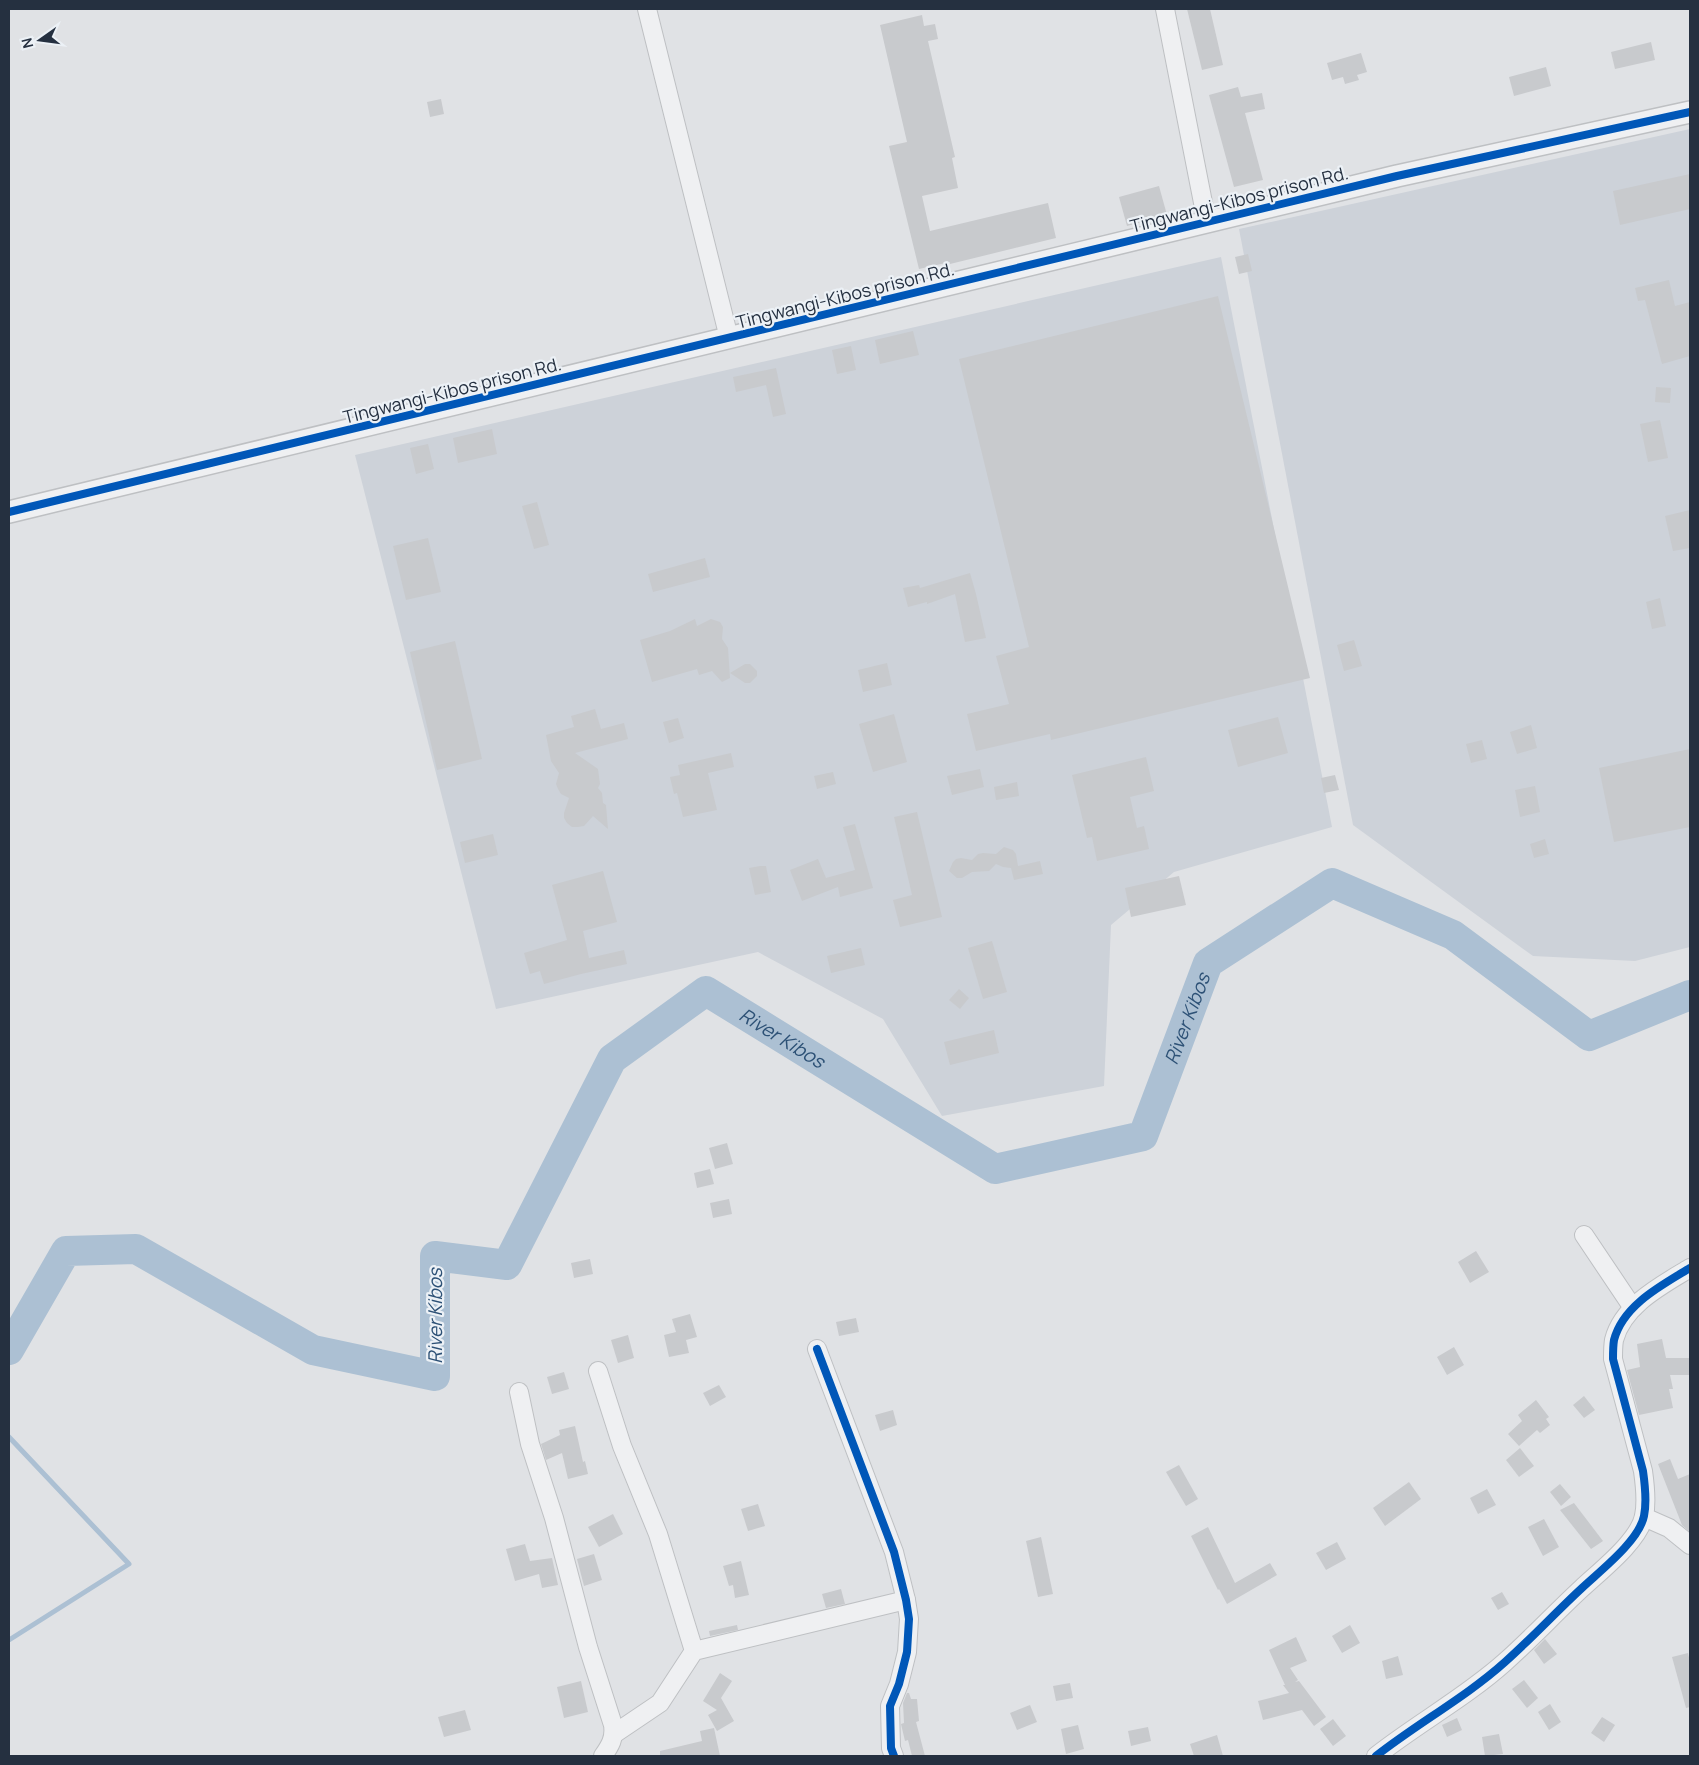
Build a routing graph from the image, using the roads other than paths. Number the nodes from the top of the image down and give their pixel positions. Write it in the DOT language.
graph roads {
  1 [pos="647,9"];
  2 [pos="1165,9"];
  3 [pos="1690,112"];
  4 [pos="1208,223"];
  5 [pos="729,338"];
  6 [pos="9,512"];
  7 [pos="1584,1236"];
  8 [pos="1690,1268"];
  9 [pos="1634,1308"];
  10 [pos="817,1349"];
  11 [pos="598,1370"];
  12 [pos="519,1392"];
  13 [pos="1644,1517"];
  14 [pos="1689,1542"];
  15 [pos="906,1600"];
  16 [pos="694,1651"];
  17 [pos="614,1734"];
  18 [pos="604,1756"];
  19 [pos="894,1756"];
  20 [pos="1376,1756"];
  1 -- 5 [label="street"];
  2 -- 4 [label="street"];
  3 -- 4 [label="street, Tingwangi-Kibos prison Rd."];
  4 -- 5 [label="street, Tingwangi-Kibos prison Rd."];
  5 -- 6 [label="street, Tingwangi-Kibos prison Rd."];
  7 -- 9 [label="street"];
  8 -- 9 [label="street"];
  9 -- 13 [label="street"];
  10 -- 15 [label="street"];
  11 -- 16 [label="street"];
  12 -- 17 [label="street"];
  13 -- 14 [label="street"];
  13 -- 20 [label="street"];
  15 -- 16 [label="street"];
  15 -- 19 [label="street"];
  16 -- 17 [label="street"];
  17 -- 18 [label="street"];
}
